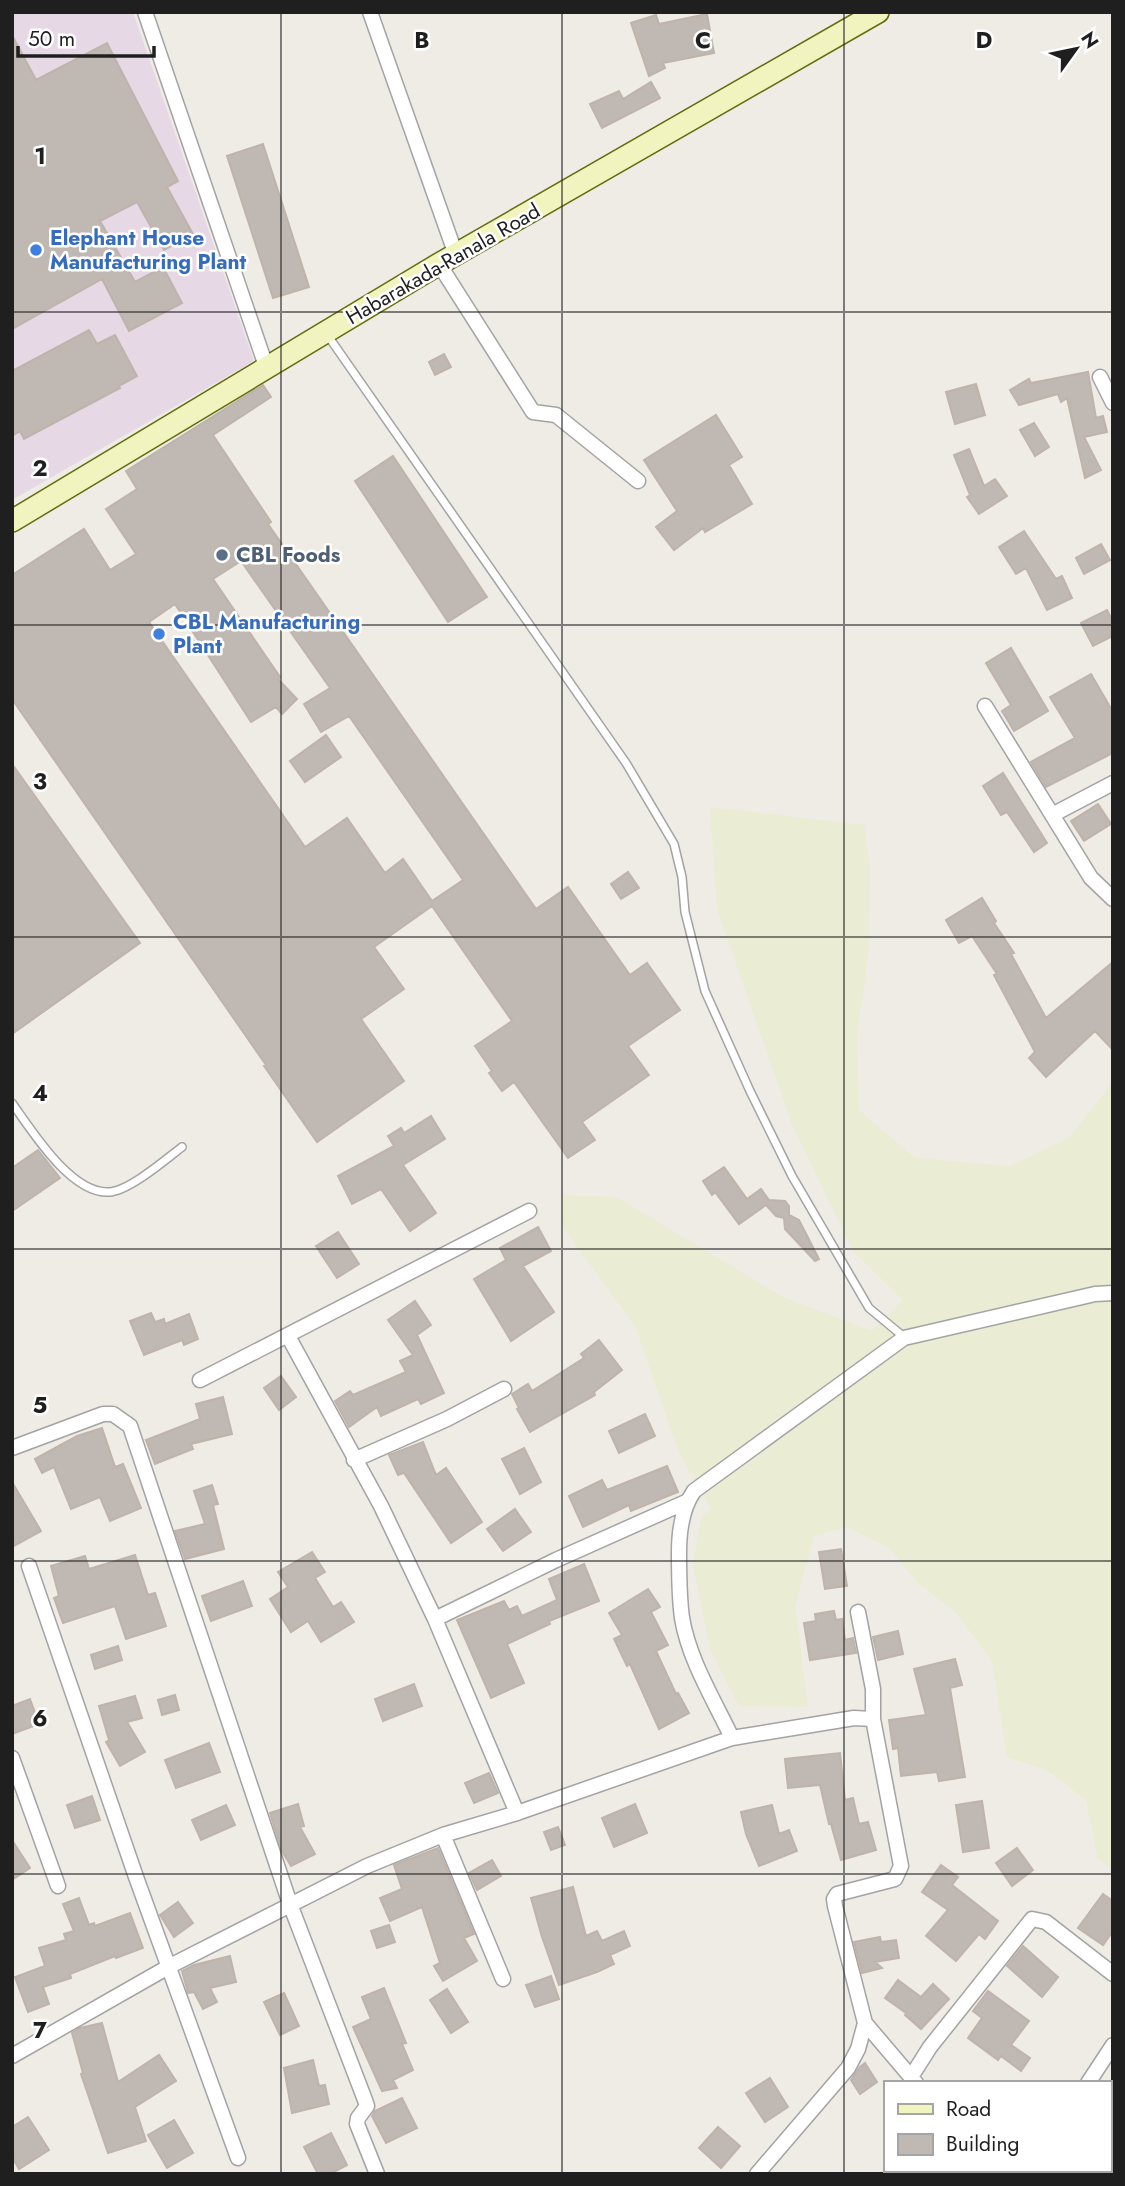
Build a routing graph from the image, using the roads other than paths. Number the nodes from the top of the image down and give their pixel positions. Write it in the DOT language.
graph roads {
  1 [pos="145,12"];
  2 [pos="370,12"];
  3 [pos="878,12"];
  4 [pos="447,260"];
  5 [pos="326,333"];
  6 [pos="266,366"];
  7 [pos="1100,377"];
  8 [pos="1113,403"];
  9 [pos="638,481"];
  10 [pos="12,521"];
  11 [pos="985,706"];
  12 [pos="1113,783"];
  13 [pos="1052,815"];
  14 [pos="1113,899"];
  15 [pos="12,1103"];
  16 [pos="182,1147"];
  17 [pos="528,1211"];
  18 [pos="1113,1293"];
  19 [pos="288,1336"];
  20 [pos="904,1338"];
  21 [pos="200,1380"];
  22 [pos="504,1389"];
  23 [pos="12,1448"];
  24 [pos="354,1460"];
  25 [pos="686,1502"];
  26 [pos="29,1566"];
  27 [pos="858,1612"];
  28 [pos="435,1619"];
  29 [pos="873,1719"];
  30 [pos="732,1738"];
  31 [pos="12,1758"];
  32 [pos="517,1813"];
  33 [pos="443,1835"];
  34 [pos="58,1886"];
  35 [pos="290,1904"];
  36 [pos="170,1966"];
  37 [pos="1113,1974"];
  38 [pos="503,1979"];
  39 [pos="865,2023"];
  40 [pos="1113,2045"];
  41 [pos="12,2056"];
  42 [pos="913,2080"];
  43 [pos="1089,2081"];
  44 [pos="238,2158"];
  45 [pos="377,2174"];
  46 [pos="757,2174"];
  1 -- 6 [label="street"];
  2 -- 4 [label="street"];
  3 -- 4 [label="main road, Habarakada-Ranala Road"];
  4 -- 5 [label="main road, Habarakada-Ranala Road"];
  4 -- 9 [label="street"];
  5 -- 6 [label="main road, Habarakada-Ranala Road"];
  5 -- 20 [label="lane"];
  6 -- 10 [label="main road, Habarakada-Ranala Road"];
  7 -- 8 [label="street"];
  11 -- 13 [label="street"];
  12 -- 13 [label="street"];
  13 -- 14 [label="street"];
  15 -- 16 [label="lane"];
  17 -- 19 [label="street"];
  18 -- 20 [label="street"];
  19 -- 21 [label="street"];
  19 -- 24 [label="street"];
  20 -- 25 [label="street"];
  22 -- 24 [label="street"];
  23 -- 35 [label="street"];
  24 -- 28 [label="street"];
  25 -- 28 [label="street"];
  25 -- 30 [label="street"];
  26 -- 36 [label="street"];
  27 -- 29 [label="street"];
  28 -- 32 [label="street"];
  29 -- 30 [label="street"];
  29 -- 39 [label="street"];
  30 -- 32 [label="street"];
  31 -- 34 [label="street"];
  32 -- 33 [label="street"];
  33 -- 35 [label="street"];
  33 -- 38 [label="street"];
  35 -- 36 [label="street"];
  35 -- 45 [label="street"];
  36 -- 41 [label="street"];
  36 -- 44 [label="street"];
  37 -- 42 [label="street"];
  39 -- 42 [label="street"];
  39 -- 46 [label="street"];
  40 -- 43 [label="street"];
}
